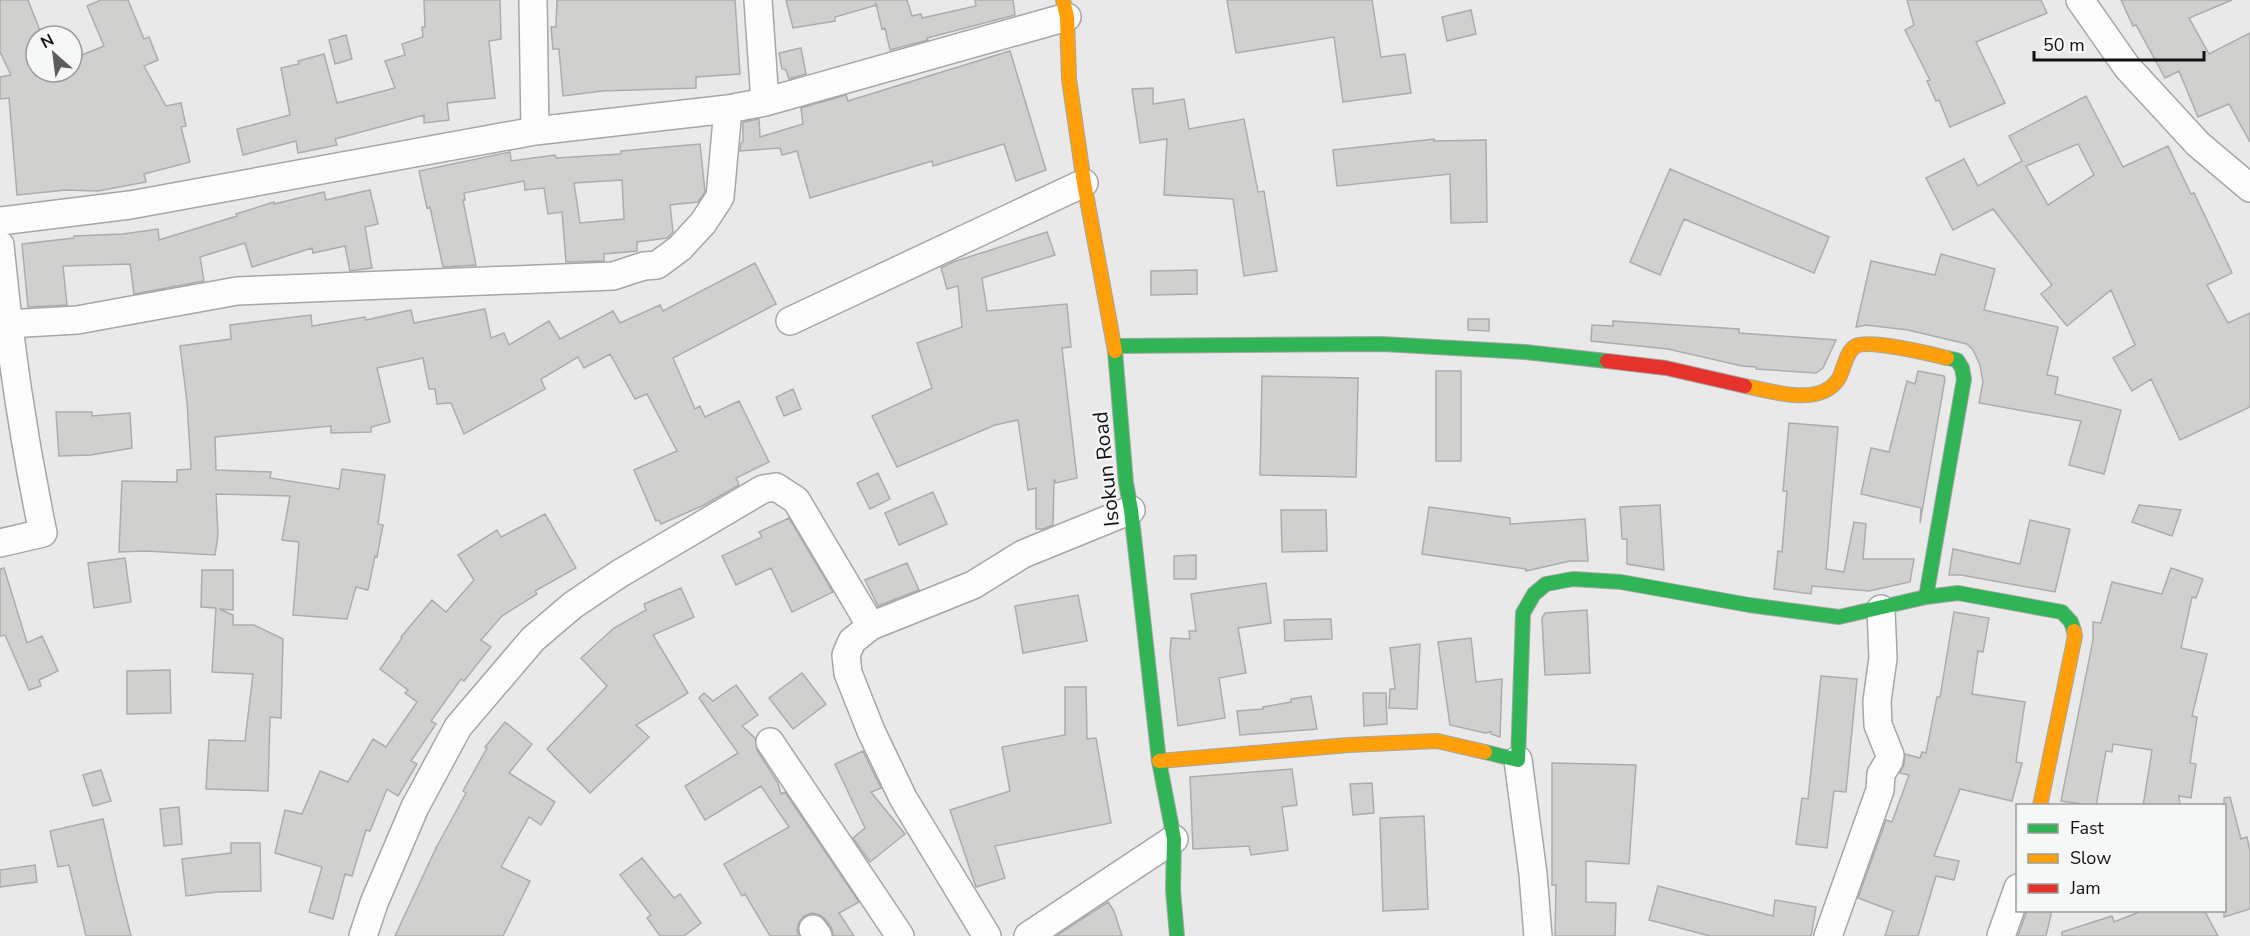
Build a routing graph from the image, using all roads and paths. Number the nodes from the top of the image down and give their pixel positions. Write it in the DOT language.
graph roads {
  1 [pos="533,0"];
  2 [pos="758,0"];
  3 [pos="2080,0"];
  4 [pos="1065,8"];
  5 [pos="765,102"];
  6 [pos="728,109"];
  7 [pos="535,131"];
  8 [pos="1084,183"];
  9 [pos="2250,188"];
  10 [pos="0,221"];
  11 [pos="0,245"];
  12 [pos="790,321"];
  13 [pos="7,324"];
  14 [pos="1115,346"];
  15 [pos="1131,510"];
  16 [pos="0,543"];
  17 [pos="1926,597"];
  18 [pos="1881,609"];
  19 [pos="871,626"];
  20 [pos="770,742"];
  21 [pos="1518,760"];
  22 [pos="1160,761"];
  23 [pos="2040,804"];
  24 [pos="1174,839"];
  25 [pos="2016,894"];
  26 [pos="363,936"];
  27 [pos="900,936"];
  28 [pos="987,936"];
  29 [pos="1028,936"];
  30 [pos="1177,936"];
  31 [pos="1538,936"];
  32 [pos="1828,936"];
  33 [pos="2001,936"];
  1 -- 7 [label="street"];
  2 -- 5 [label="street"];
  3 -- 9 [label="street"];
  4 -- 5 [label="street"];
  4 -- 8 [label="street, Isokun Road"];
  5 -- 6 [label="street"];
  6 -- 7 [label="street"];
  6 -- 13 [label="street"];
  7 -- 10 [label="street"];
  8 -- 12 [label="street"];
  8 -- 14 [label="street, Isokun Road"];
  11 -- 13 [label="street"];
  13 -- 16 [label="street"];
  14 -- 15 [label="street, Isokun Road"];
  14 -- 17 [label="street"];
  15 -- 19 [label="street"];
  15 -- 22 [label="street, Isokun Road"];
  17 -- 18 [label="street"];
  17 -- 23 [label="street"];
  18 -- 21 [label="street"];
  18 -- 32 [label="street"];
  19 -- 26 [label="street"];
  19 -- 28 [label="street"];
  20 -- 27 [label="street"];
  21 -- 22 [label="street"];
  21 -- 31 [label="street"];
  22 -- 24 [label="street, Isokun Road"];
  24 -- 29 [label="street"];
  24 -- 30 [label="street, Isokun Road"];
  25 -- 33 [label="street"];
}
